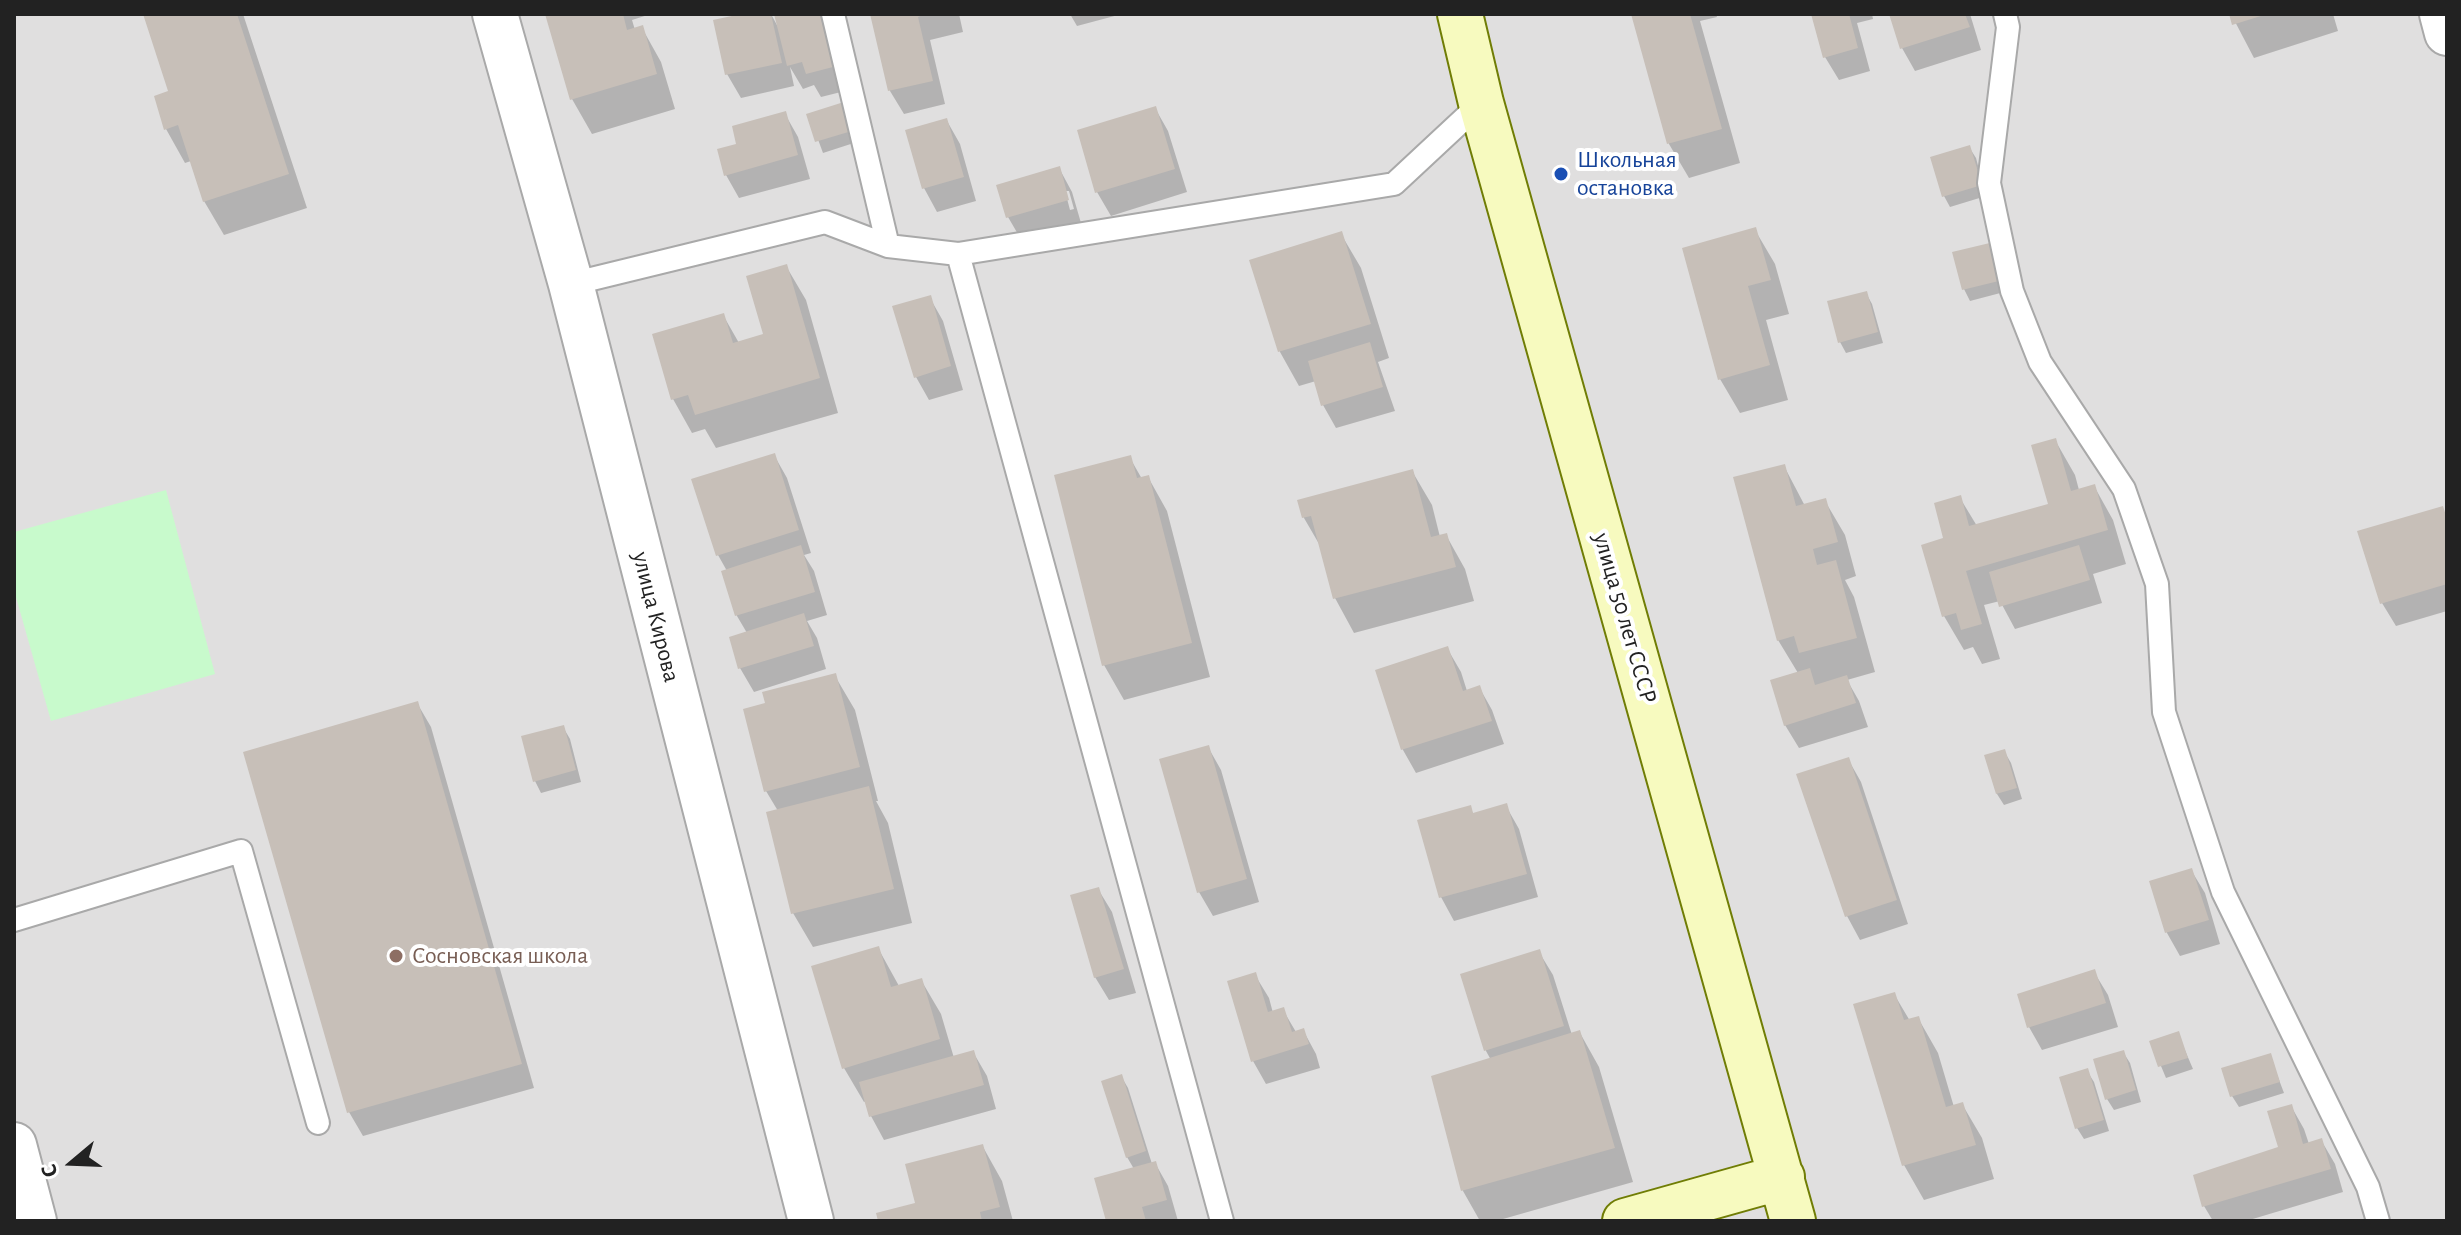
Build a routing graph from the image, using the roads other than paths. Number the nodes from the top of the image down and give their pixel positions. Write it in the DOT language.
graph roads {
  1 [pos="495,14"];
  2 [pos="833,14"];
  3 [pos="1460,14"];
  4 [pos="2005,14"];
  5 [pos="2442,14"];
  6 [pos="2447,33"];
  7 [pos="1481,103"];
  8 [pos="888,246"];
  9 [pos="958,254"];
  10 [pos="571,284"];
  11 [pos="14,920"];
  12 [pos="318,1123"];
  13 [pos="14,1145"];
  14 [pos="1782,1177"];
  15 [pos="34,1221"];
  16 [pos="811,1221"];
  17 [pos="1222,1221"];
  18 [pos="1625,1221"];
  19 [pos="1793,1221"];
  20 [pos="2378,1221"];
  1 -- 10 [label="street, улица Кирова"];
  2 -- 8 [label="lane"];
  3 -- 7 [label="street, улица 50 лет СССР"];
  4 -- 20 [label="lane"];
  5 -- 6 [label="street"];
  7 -- 9 [label="lane"];
  7 -- 14 [label="street, улица 50 лет СССР"];
  8 -- 9 [label="lane"];
  8 -- 10 [label="lane"];
  9 -- 17 [label="lane"];
  10 -- 16 [label="street, улица Кирова"];
  11 -- 12 [label="lane"];
  13 -- 15 [label="street"];
  14 -- 18 [label="street"];
  14 -- 19 [label="street, улица 50 лет СССР"];
}
